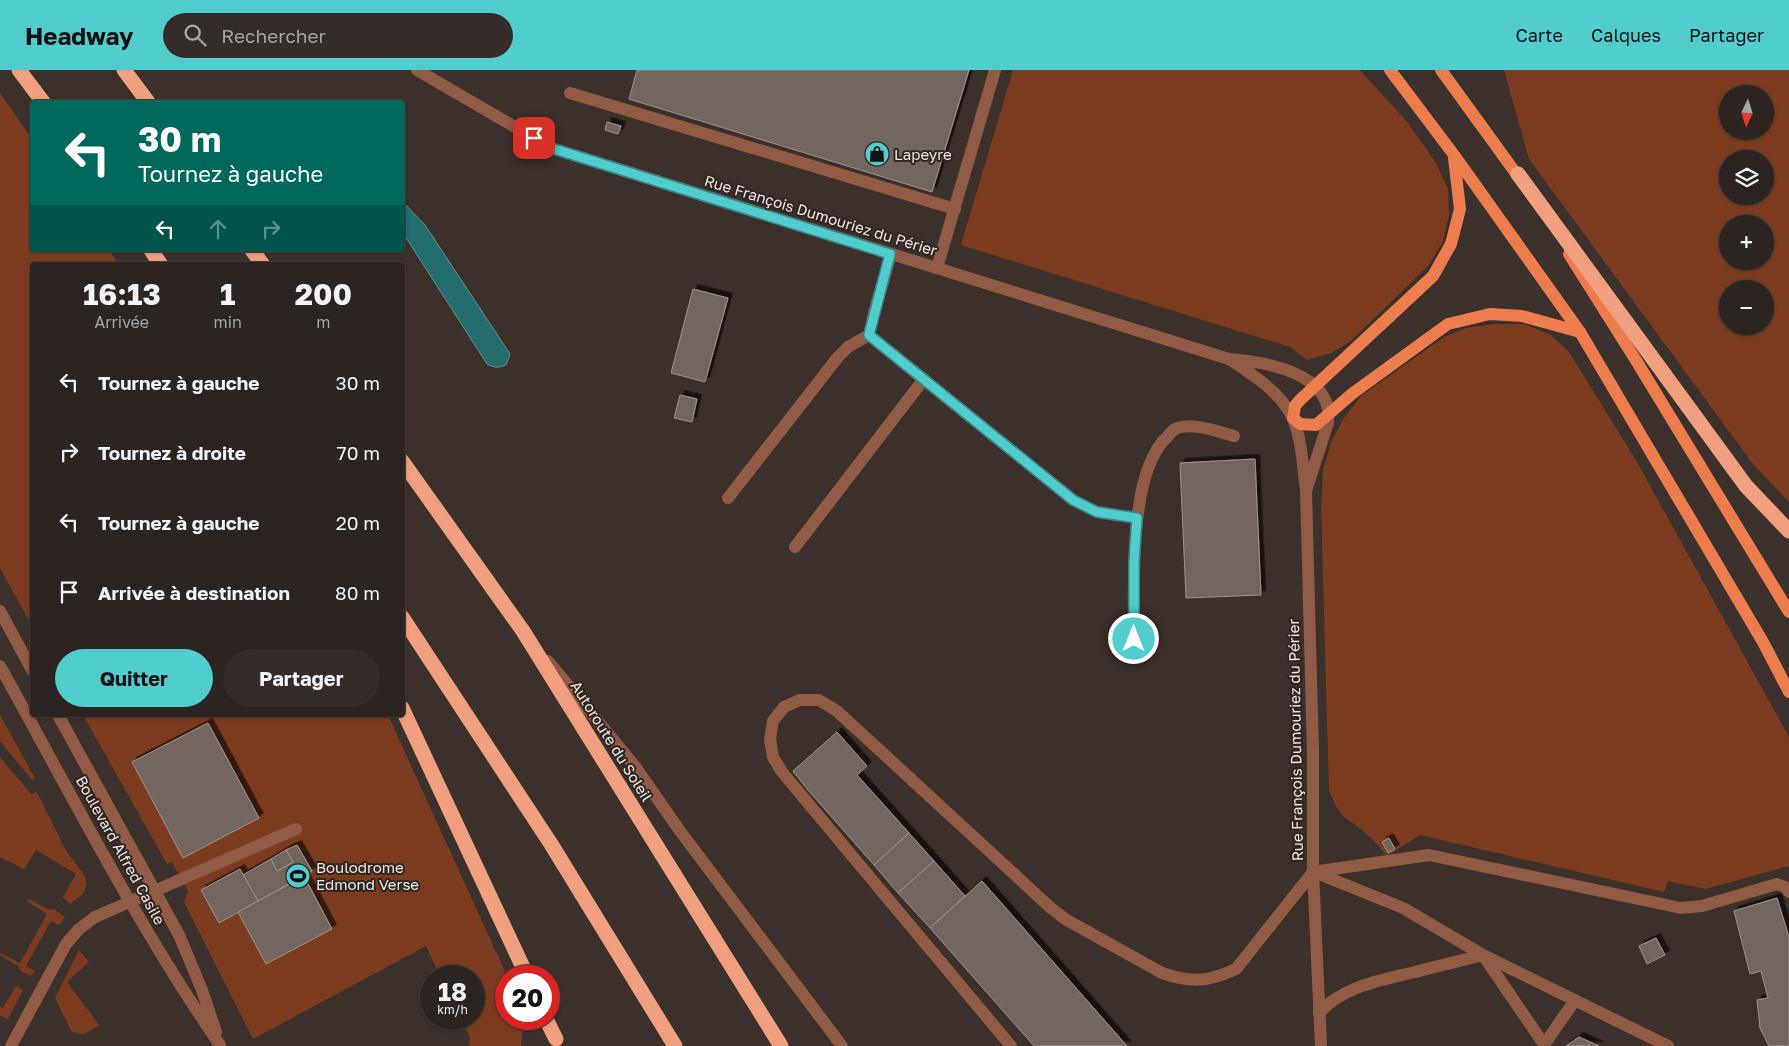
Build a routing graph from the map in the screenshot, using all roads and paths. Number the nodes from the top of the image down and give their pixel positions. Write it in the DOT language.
graph roads {
  1 [pos="19,70"];
  2 [pos="124,70"];
  3 [pos="417,70"];
  4 [pos="995,70"];
  5 [pos="1390,70"];
  6 [pos="1441,70"];
  7 [pos="570,93"];
  8 [pos="42,100"];
  9 [pos="146,100"];
  10 [pos="1454,155"];
  11 [pos="1518,174"];
  12 [pos="955,210"];
  13 [pos="890,254"];
  14 [pos="937,268"];
  15 [pos="1580,332"];
  16 [pos="869,335"];
  17 [pos="1229,359"];
  18 [pos="924,379"];
  19 [pos="1314,386"];
  20 [pos="1330,414"];
  21 [pos="1293,418"];
  22 [pos="1234,436"];
  23 [pos="405,465"];
  24 [pos="1306,491"];
  25 [pos="728,498"];
  26 [pos="1137,518"];
  27 [pos="1789,532"];
  28 [pos="795,547"];
  29 [pos="0,611"];
  30 [pos="1789,612"];
  31 [pos="405,622"];
  32 [pos="523,631"];
  33 [pos="1134,639"];
  34 [pos="0,666"];
  35 [pos="30,666"];
  36 [pos="1789,692"];
  37 [pos="405,714"];
  38 [pos="59,717"];
  39 [pos="296,829"];
  40 [pos="1313,872"];
  41 [pos="155,890"];
  42 [pos="1789,892"];
  43 [pos="130,901"];
  44 [pos="1483,955"];
  45 [pos="522,965"];
  46 [pos="1574,1000"];
  47 [pos="1319,1013"];
  48 [pos="550,1030"];
  49 [pos="556,1044"];
  50 [pos="1544,1045"];
  51 [pos="11,1046"];
  52 [pos="220,1046"];
  53 [pos="676,1046"];
  54 [pos="781,1046"];
  55 [pos="842,1046"];
  56 [pos="1011,1046"];
  57 [pos="1321,1046"];
  58 [pos="1668,1046"];
  1 -- 8 [label="highway"];
  2 -- 9 [label="highway"];
  3 -- 13 [label="street, Rue François Dumouriez du Périer"];
  4 -- 12 [label="street"];
  5 -- 10 [label="main road"];
  6 -- 11 [label="main road"];
  7 -- 12 [label="street"];
  10 -- 15 [label="main road"];
  10 -- 19 [label="main road"];
  11 -- 27 [label="highway"];
  11 -- 30 [label="main road"];
  12 -- 14 [label="street"];
  13 -- 14 [label="street, Rue François Dumouriez du Périer"];
  13 -- 16 [label="street"];
  14 -- 17 [label="street, Rue François Dumouriez du Périer"];
  15 -- 20 [label="main road"];
  15 -- 36 [label="main road"];
  16 -- 18 [label="street"];
  16 -- 25 [label="street"];
  17 -- 19 [label="street, Rue François Dumouriez du Périer"];
  17 -- 21 [label="street, Rue François Dumouriez du Périer"];
  18 -- 26 [label="street"];
  18 -- 28 [label="street"];
  19 -- 20 [label="street, Rue François Dumouriez du Périer"];
  19 -- 21 [label="main road"];
  20 -- 21 [label="main road"];
  20 -- 24 [label="street, Rue François Dumouriez du Périer"];
  21 -- 24 [label="street, Rue François Dumouriez du Périer"];
  22 -- 26 [label="street"];
  23 -- 32 [label="highway, Autoroute du Soleil"];
  24 -- 40 [label="street, Rue François Dumouriez du Périer"];
  26 -- 33 [label="street"];
  29 -- 35 [label="street"];
  31 -- 53 [label="highway"];
  32 -- 54 [label="highway, Autoroute du Soleil"];
  32 -- 55 [label="street"];
  34 -- 43 [label="street, Boulevard Alfred Casile"];
  37 -- 45 [label="highway"];
  38 -- 41 [label="street, Boulevard Alfred Casile"];
  39 -- 41 [label="street"];
  40 -- 42 [label="street"];
  40 -- 44 [label="street"];
  40 -- 47 [label="street, Rue François Dumouriez du Périer"];
  40 -- 56 [label="street"];
  41 -- 43 [label="street"];
  41 -- 52 [label="street, Boulevard Alfred Casile"];
  43 -- 51 [label="street"];
  43 -- 52 [label="street, Boulevard Alfred Casile"];
  44 -- 46 [label="street"];
  44 -- 47 [label="street"];
  44 -- 50 [label="street"];
  46 -- 50 [label="street"];
  46 -- 58 [label="street"];
  47 -- 57 [label="street, Rue François Dumouriez du Périer"];
  48 -- 49 [label="highway"];
}
